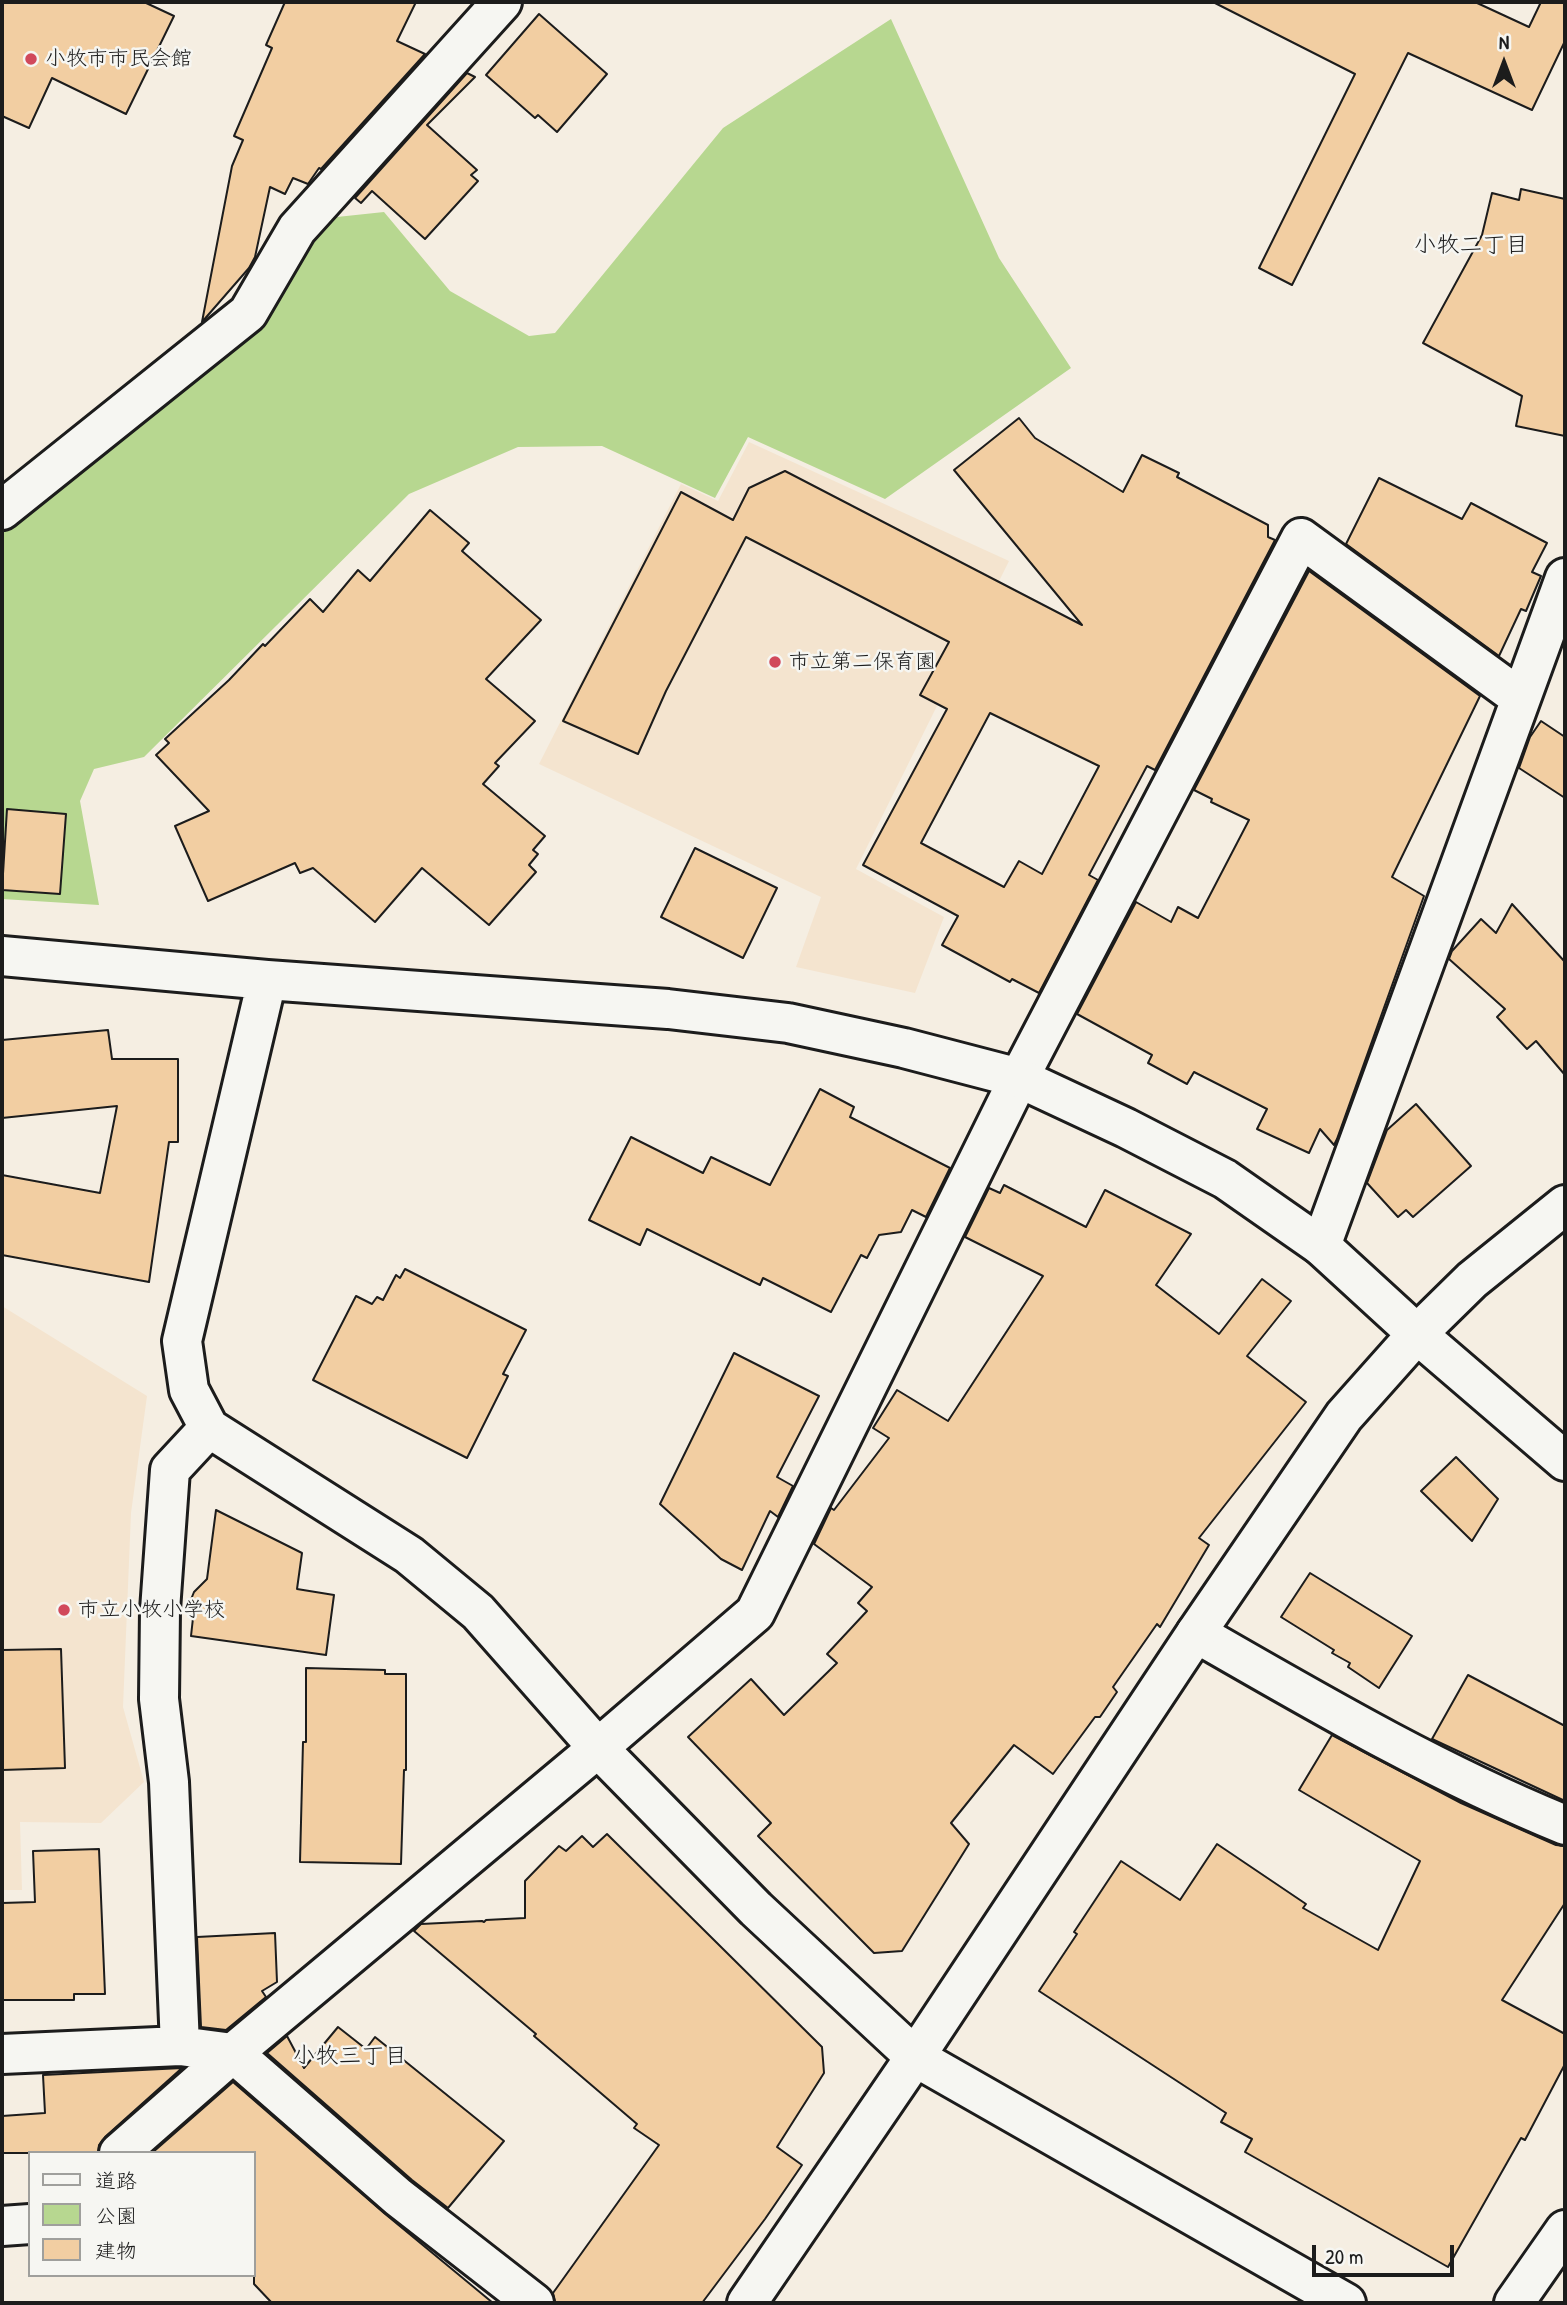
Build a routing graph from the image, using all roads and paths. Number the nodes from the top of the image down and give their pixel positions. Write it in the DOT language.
graph roads {
  1 [pos="502,2"];
  2 [pos="2,510"];
  3 [pos="1565,578"];
  4 [pos="1520,698"];
  5 [pos="2,956"];
  6 [pos="267,980"];
  7 [pos="1019,1078"];
  8 [pos="1565,1205"];
  9 [pos="1321,1246"];
  10 [pos="1417,1334"];
  11 [pos="209,1428"];
  12 [pos="1565,1461"];
  13 [pos="1196,1633"];
  14 [pos="598,1748"];
  15 [pos="1565,1825"];
  16 [pos="180,2046"];
  17 [pos="233,2053"];
  18 [pos="2,2054"];
  19 [pos="915,2057"];
  20 [pos="121,2151"];
  21 [pos="28,2224"];
  22 [pos="2,2227"];
  23 [pos="1565,2230"];
  24 [pos="534,2303"];
  25 [pos="747,2303"];
  26 [pos="1346,2303"];
  27 [pos="1514,2303"];
  1 -- 2 [label="street"];
  3 -- 4 [label="street"];
  4 -- 7 [label="street"];
  4 -- 9 [label="street"];
  5 -- 6 [label="street"];
  6 -- 7 [label="street"];
  6 -- 11 [label="street"];
  7 -- 9 [label="street"];
  7 -- 14 [label="street"];
  8 -- 10 [label="street"];
  9 -- 10 [label="street"];
  10 -- 12 [label="street"];
  10 -- 13 [label="street"];
  11 -- 14 [label="street"];
  11 -- 16 [label="street"];
  13 -- 15 [label="street"];
  13 -- 19 [label="street"];
  14 -- 17 [label="street"];
  14 -- 19 [label="street"];
  16 -- 17 [label="street"];
  16 -- 18 [label="street"];
  17 -- 20 [label="street"];
  17 -- 24 [label="street"];
  19 -- 25 [label="street"];
  19 -- 26 [label="street"];
  21 -- 22 [label="street"];
  23 -- 27 [label="street"];
}
